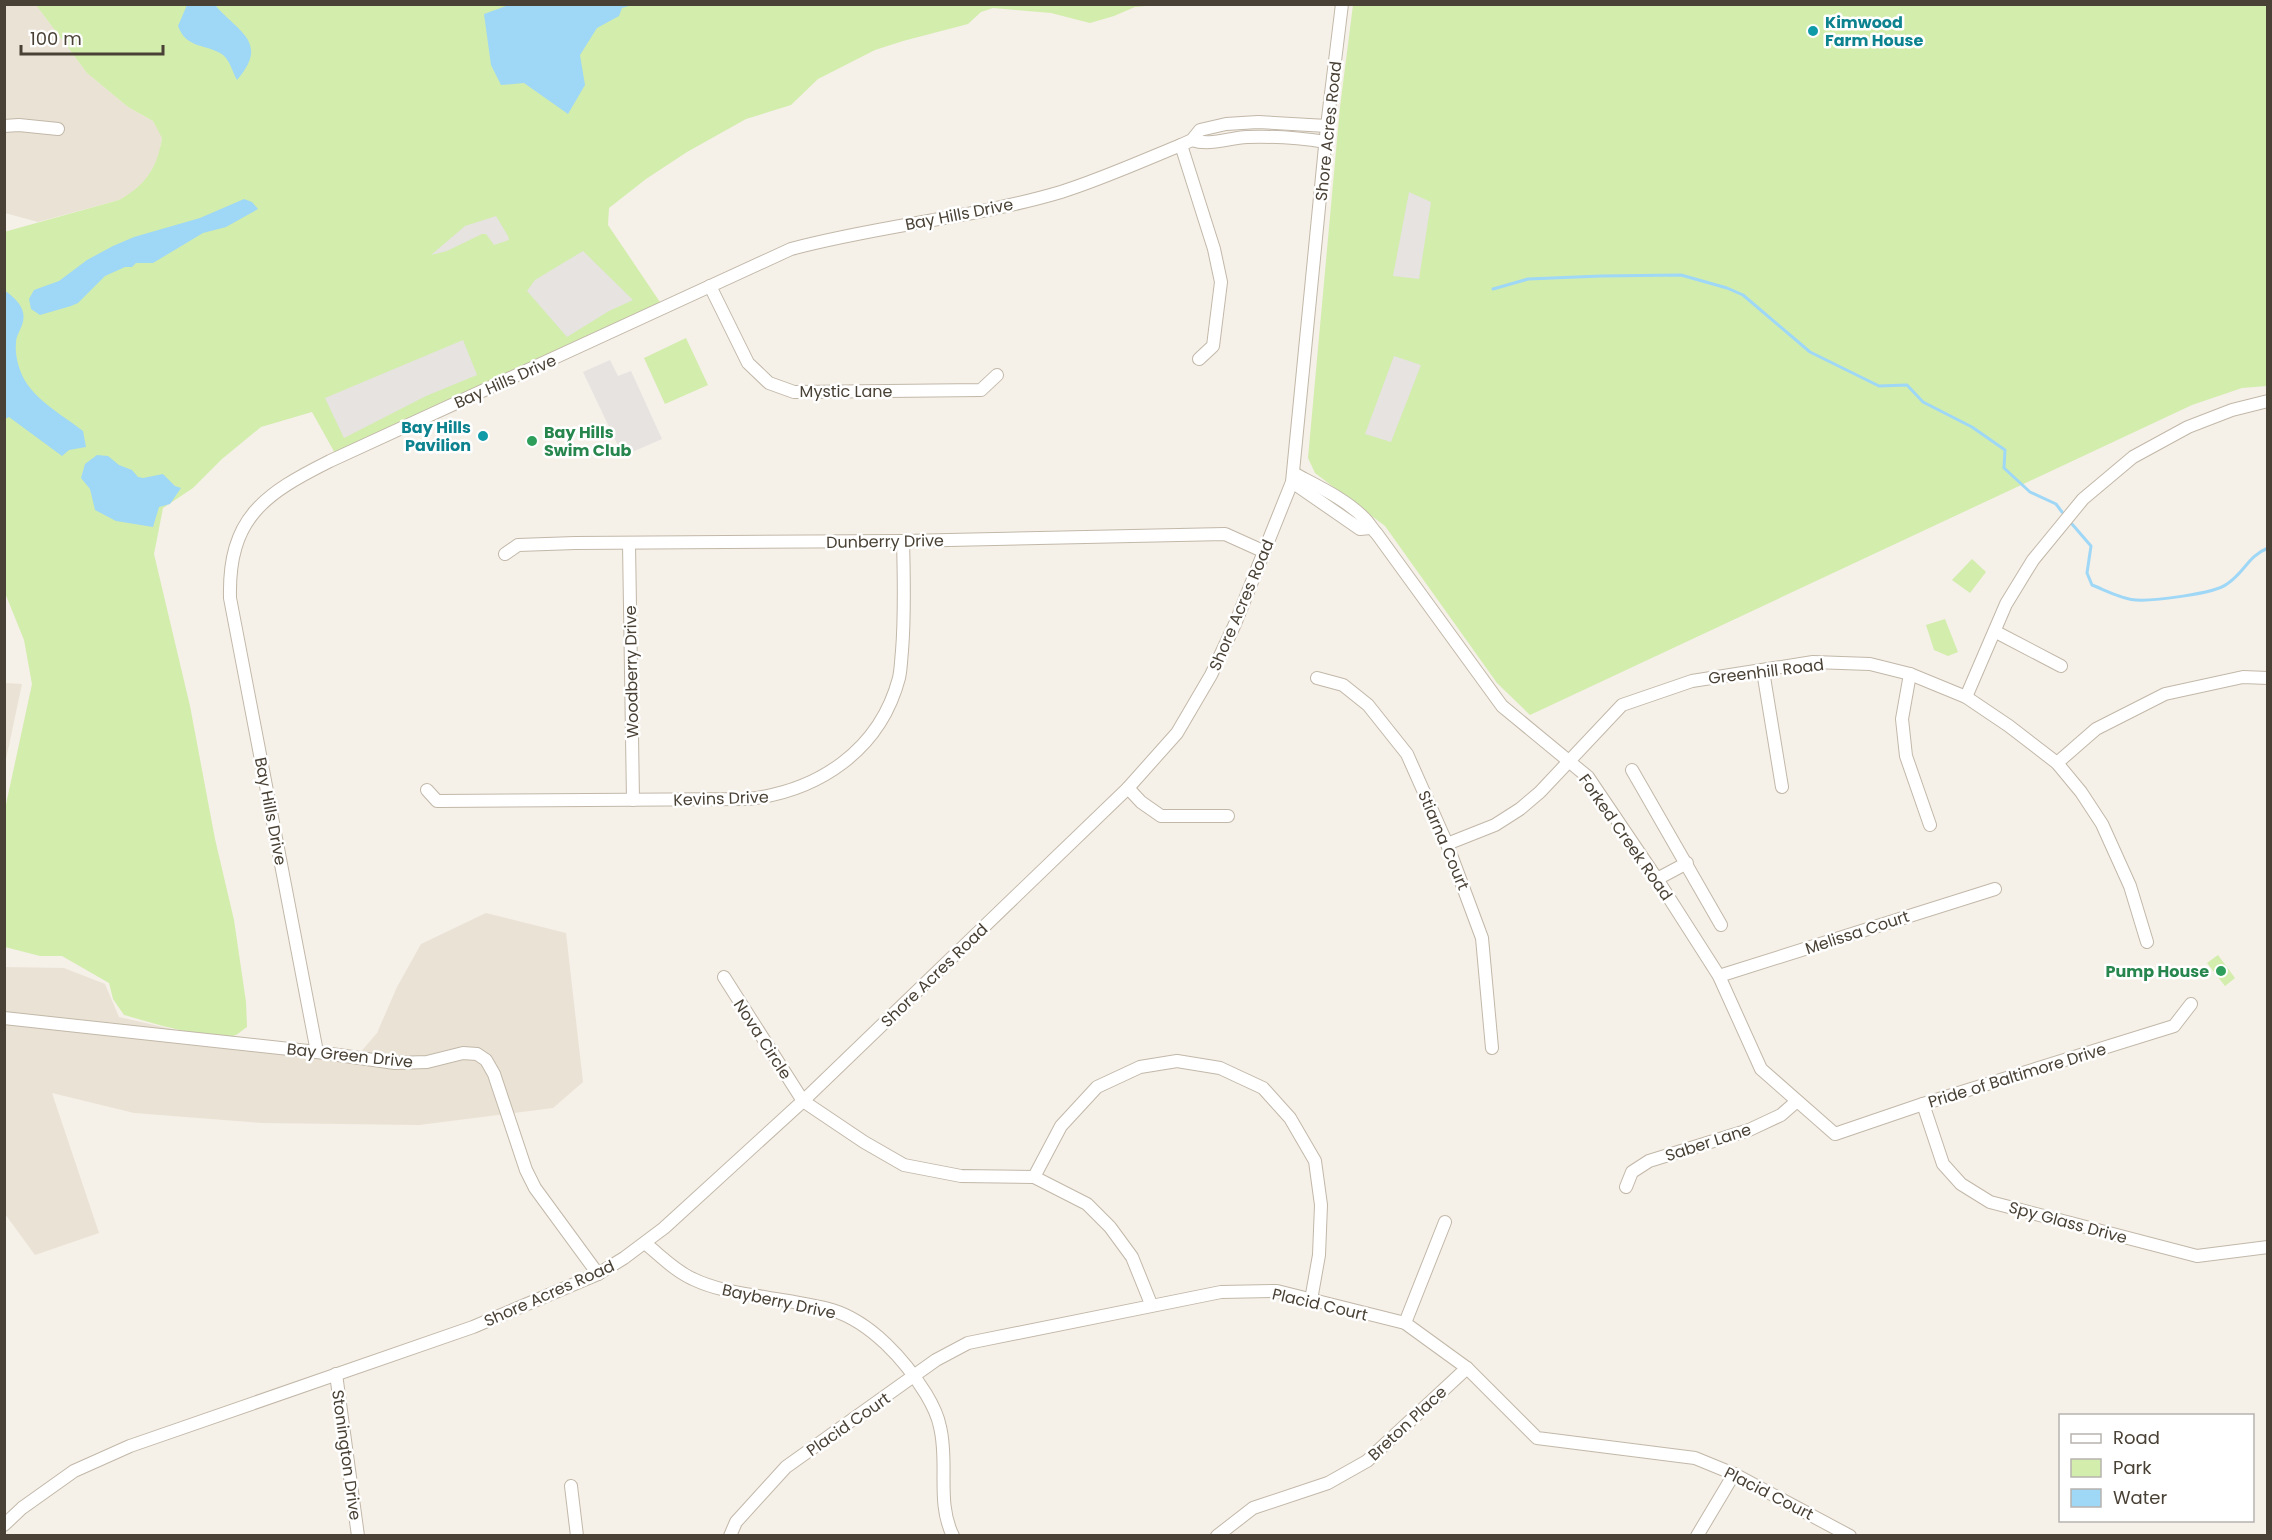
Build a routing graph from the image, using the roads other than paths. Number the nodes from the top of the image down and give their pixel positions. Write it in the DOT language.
graph roads {
  1 [pos="1342,4"];
  2 [pos="4,126"];
  3 [pos="1327,126"];
  4 [pos="58,129"];
  5 [pos="1326,142"];
  6 [pos="1186,143"];
  7 [pos="711,286"];
  8 [pos="1199,359"];
  9 [pos="997,375"];
  10 [pos="2268,401"];
  11 [pos="1292,477"];
  12 [pos="903,541"];
  13 [pos="629,543"];
  14 [pos="1265,552"];
  15 [pos="505,554"];
  16 [pos="1996,632"];
  17 [pos="2061,666"];
  18 [pos="1763,671"];
  19 [pos="1910,674"];
  20 [pos="1317,678"];
  21 [pos="2268,678"];
  22 [pos="1966,698"];
  23 [pos="1568,761"];
  24 [pos="2057,763"];
  25 [pos="1632,770"];
  26 [pos="1782,787"];
  27 [pos="1128,788"];
  28 [pos="427,790"];
  29 [pos="633,800"];
  30 [pos="1228,816"];
  31 [pos="1930,825"];
  32 [pos="1446,844"];
  33 [pos="1687,863"];
  34 [pos="1657,879"];
  35 [pos="1995,889"];
  36 [pos="1721,925"];
  37 [pos="2147,942"];
  38 [pos="1719,976"];
  39 [pos="724,977"];
  40 [pos="2191,1004"];
  41 [pos="4,1018"];
  42 [pos="1492,1048"];
  43 [pos="317,1053"];
  44 [pos="803,1101"];
  45 [pos="1797,1101"];
  46 [pos="1923,1104"];
  47 [pos="1835,1134"];
  48 [pos="1034,1177"];
  49 [pos="1626,1187"];
  50 [pos="1445,1222"];
  51 [pos="646,1244"];
  52 [pos="2268,1247"];
  53 [pos="598,1274"];
  54 [pos="1311,1300"];
  55 [pos="1151,1304"];
  56 [pos="1405,1323"];
  57 [pos="1467,1368"];
  58 [pos="336,1374"];
  59 [pos="914,1377"];
  60 [pos="1734,1474"];
  61 [pos="571,1486"];
  62 [pos="4,1525"];
  63 [pos="358,1536"];
  64 [pos="577,1536"];
  65 [pos="730,1536"];
  66 [pos="953,1536"];
  67 [pos="1216,1536"];
  68 [pos="1697,1536"];
  69 [pos="1851,1536"];
  1 -- 3 [label="street, Shore Acres Road"];
  2 -- 4 [label="street"];
  3 -- 5 [label="street, Shore Acres Road"];
  3 -- 6 [label="street, Bay Hills Drive"];
  5 -- 6 [label="street, Bay Hills Drive"];
  5 -- 11 [label="street, Shore Acres Road"];
  6 -- 7 [label="street, Bay Hills Drive"];
  6 -- 8 [label="street"];
  7 -- 9 [label="street, Mystic Lane"];
  7 -- 43 [label="street, Bay Hills Drive"];
  10 -- 16 [label="street"];
  11 -- 14 [label="street, Shore Acres Road"];
  11 -- 23 [label="street, Forked Creek Road"];
  12 -- 13 [label="street, Dunberry Drive"];
  12 -- 14 [label="street, Dunberry Drive"];
  12 -- 29 [label="street, Kevins Drive"];
  13 -- 15 [label="street, Dunberry Drive"];
  13 -- 29 [label="street, Woodberry Drive"];
  14 -- 27 [label="street, Shore Acres Road"];
  16 -- 17 [label="street"];
  16 -- 22 [label="street"];
  18 -- 19 [label="street, Greenhill Road"];
  18 -- 23 [label="street, Greenhill Road"];
  18 -- 26 [label="street"];
  19 -- 22 [label="street, Greenhill Road"];
  19 -- 31 [label="street"];
  20 -- 32 [label="street, Stiarna Court"];
  21 -- 24 [label="street"];
  22 -- 24 [label="street, Greenhill Road"];
  23 -- 32 [label="street, Greenhill Road"];
  23 -- 34 [label="street, Forked Creek Road"];
  24 -- 37 [label="street, Greenhill Road"];
  25 -- 33 [label="street"];
  27 -- 30 [label="street"];
  27 -- 44 [label="street, Shore Acres Road"];
  28 -- 29 [label="street, Kevins Drive"];
  32 -- 42 [label="street, Stiarna Court"];
  33 -- 34 [label="street"];
  33 -- 36 [label="street"];
  34 -- 38 [label="street, Forked Creek Road"];
  35 -- 38 [label="street, Melissa Court"];
  38 -- 45 [label="street, Forked Creek Road"];
  39 -- 44 [label="street, Nova Circle"];
  40 -- 46 [label="street, Pride of Baltimore Drive"];
  41 -- 43 [label="street, Bay Green Drive"];
  43 -- 53 [label="street, Bay Green Drive"];
  44 -- 48 [label="street"];
  44 -- 51 [label="street, Shore Acres Road"];
  45 -- 47 [label="street, Forked Creek Road"];
  45 -- 49 [label="street, Saber Lane"];
  46 -- 47 [label="street, Pride of Baltimore Drive"];
  46 -- 52 [label="street, Spy Glass Drive"];
  48 -- 54 [label="street"];
  48 -- 55 [label="street"];
  50 -- 56 [label="street"];
  51 -- 53 [label="street, Shore Acres Road"];
  51 -- 59 [label="street, Bayberry Drive"];
  53 -- 58 [label="street, Shore Acres Road"];
  54 -- 55 [label="street, Placid Court"];
  54 -- 56 [label="street, Placid Court"];
  55 -- 59 [label="street, Placid Court"];
  56 -- 57 [label="street, Placid Court"];
  57 -- 60 [label="street, Placid Court"];
  57 -- 67 [label="street, Breton Place"];
  58 -- 62 [label="street, Shore Acres Road"];
  58 -- 63 [label="street, Stonington Drive"];
  59 -- 65 [label="street, Placid Court"];
  59 -- 66 [label="street, Bayberry Drive"];
  60 -- 68 [label="street"];
  60 -- 69 [label="street, Placid Court"];
  61 -- 64 [label="street"];
}
